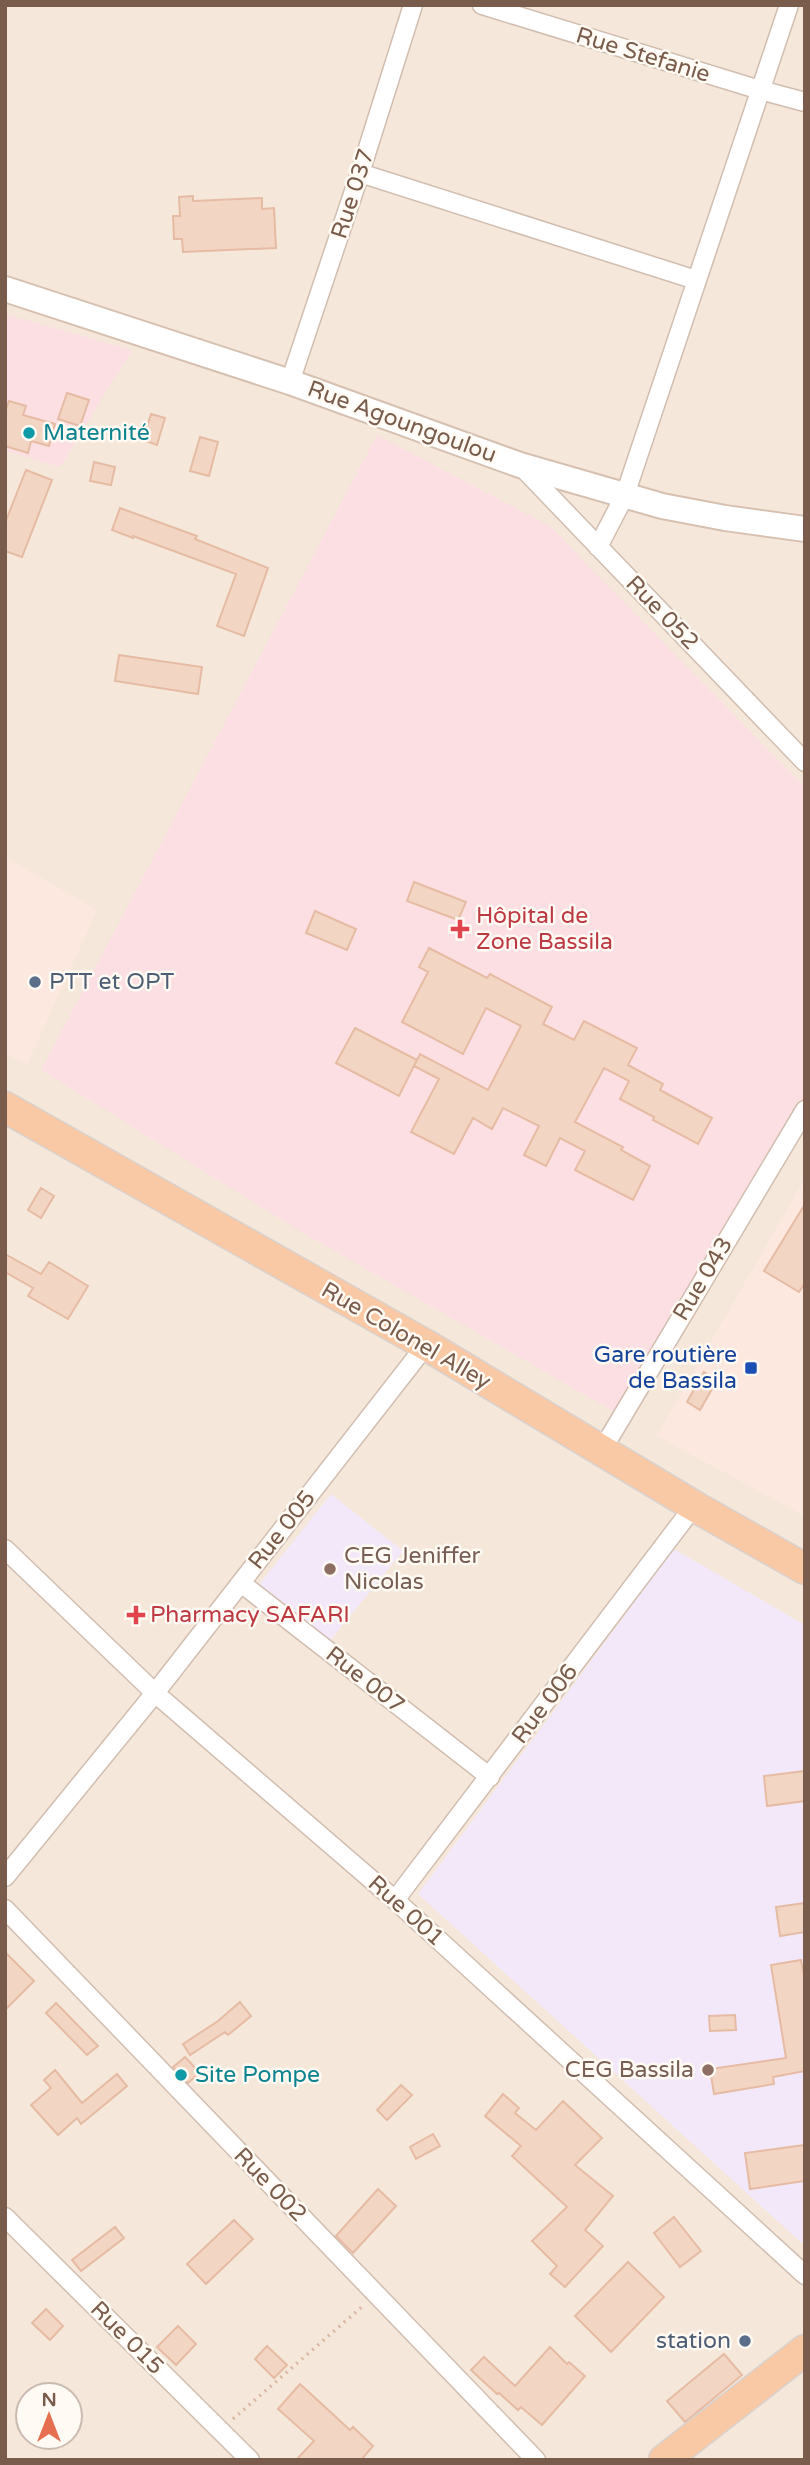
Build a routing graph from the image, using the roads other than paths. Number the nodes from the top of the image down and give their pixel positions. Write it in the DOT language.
graph roads {
  1 [pos="413,5"];
  2 [pos="482,5"];
  3 [pos="789,5"];
  4 [pos="760,90"];
  5 [pos="805,102"];
  6 [pos="360,173"];
  7 [pos="696,280"];
  8 [pos="5,289"];
  9 [pos="290,382"];
  10 [pos="520,465"];
  11 [pos="625,495"];
  12 [pos="805,529"];
  13 [pos="598,547"];
  14 [pos="805,762"];
  15 [pos="5,1107"];
  16 [pos="805,1110"];
  17 [pos="426,1345"];
  18 [pos="602,1450"];
  19 [pos="694,1506"];
  20 [pos="5,1549"];
  21 [pos="805,1569"];
  22 [pos="241,1583"];
  23 [pos="155,1693"];
  24 [pos="490,1777"];
  25 [pos="5,1877"];
  26 [pos="395,1900"];
  27 [pos="5,1909"];
  28 [pos="5,2217"];
  29 [pos="805,2275"];
  30 [pos="805,2350"];
  31 [pos="250,2460"];
  32 [pos="536,2460"];
  33 [pos="664,2460"];
  1 -- 6 [label="street, Rue 037"];
  2 -- 4 [label="street, Rue Stefanie"];
  3 -- 4 [label="street"];
  4 -- 5 [label="street, Rue Stefanie"];
  4 -- 7 [label="street"];
  6 -- 7 [label="street"];
  6 -- 9 [label="street, Rue 037"];
  7 -- 11 [label="street"];
  8 -- 9 [label="main road, Rue Agoungoulou"];
  9 -- 10 [label="main road, Rue Agoungoulou"];
  10 -- 11 [label="main road, Rue Agoungoulou"];
  10 -- 13 [label="street, Rue 052"];
  11 -- 12 [label="main road, Rue Agoungoulou"];
  11 -- 13 [label="street"];
  13 -- 14 [label="street, Rue 052"];
  15 -- 17 [label="highway, Rue Colonel Alley"];
  16 -- 18 [label="street, Rue 043"];
  17 -- 18 [label="highway, Rue Colonel Alley"];
  17 -- 22 [label="street, Rue 005"];
  18 -- 19 [label="highway, Rue Colonel Alley"];
  19 -- 21 [label="highway, Rue Colonel Alley"];
  19 -- 24 [label="street, Rue 006"];
  20 -- 23 [label="street, Rue 001"];
  22 -- 23 [label="street, Rue 005"];
  22 -- 24 [label="street, Rue 007"];
  23 -- 25 [label="street, Rue 005"];
  23 -- 26 [label="street, Rue 001"];
  24 -- 26 [label="street, Rue 006"];
  26 -- 29 [label="street, Rue 001"];
  27 -- 32 [label="street, Rue 002"];
  28 -- 31 [label="street, Rue 015"];
  30 -- 33 [label="highway"];
}
